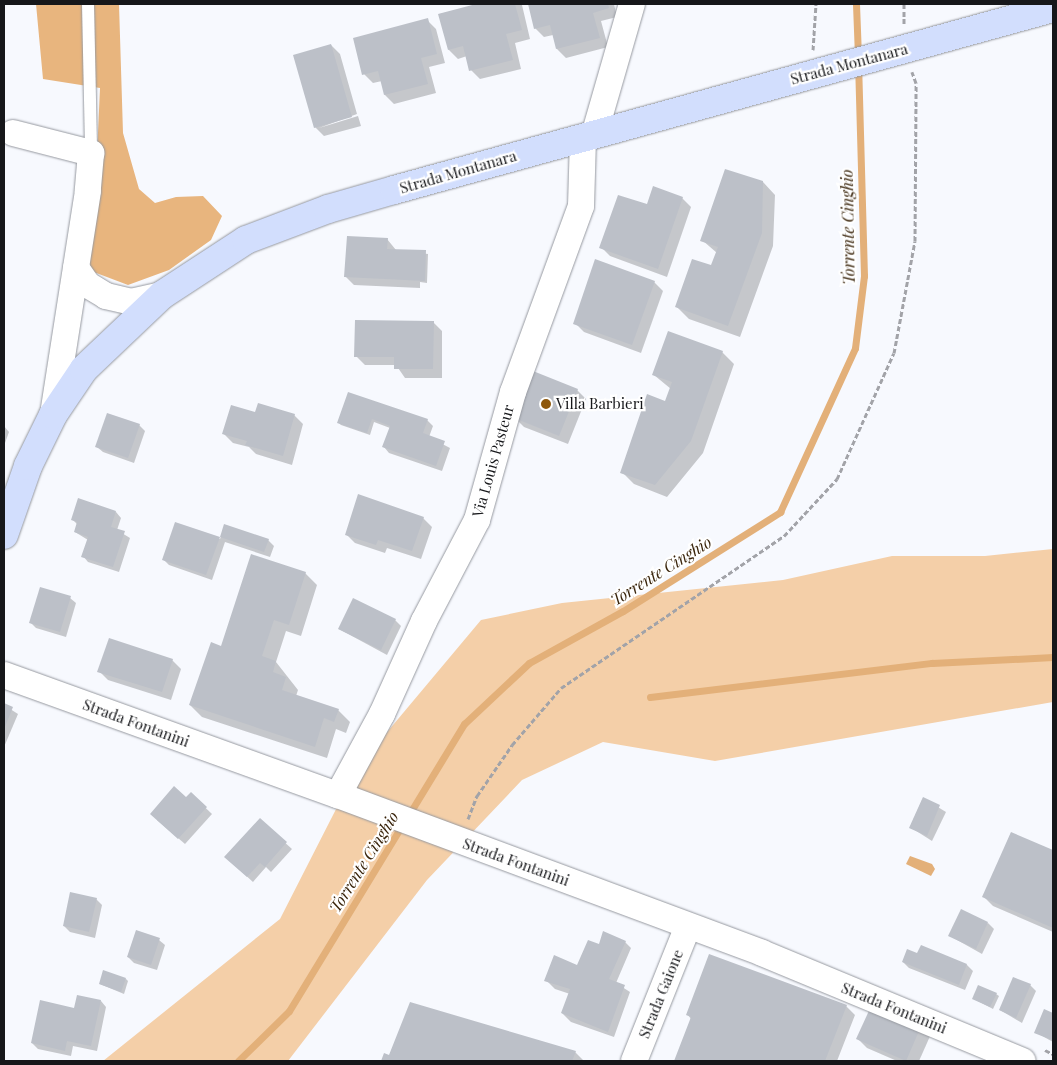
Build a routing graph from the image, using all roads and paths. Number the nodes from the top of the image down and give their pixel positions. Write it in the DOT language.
graph roads {
  1 [pos="88,4"];
  2 [pos="632,4"];
  3 [pos="816,4"];
  4 [pos="1053,8"];
  5 [pos="904,50"];
  6 [pos="811,74"];
  7 [pos="13,132"];
  8 [pos="589,134"];
  9 [pos="91,153"];
  10 [pos="76,268"];
  11 [pos="162,295"];
  12 [pos="53,414"];
  13 [pos="4,535"];
  14 [pos="4,675"];
  15 [pos="338,795"];
  16 [pos="468,836"];
  17 [pos="688,926"];
  18 [pos="634,1061"];
  19 [pos="1023,1061"];
  1 -- 9 [label="lane"];
  2 -- 8 [label="street, Via Louis Pasteur"];
  3 -- 6 [label="path"];
  4 -- 5 [label="main road, Strada Montanara"];
  5 -- 6 [label="main road, Strada Montanara"];
  5 -- 16 [label="path"];
  6 -- 8 [label="main road, Strada Montanara"];
  7 -- 9 [label="street"];
  8 -- 11 [label="main road, Strada Montanara"];
  8 -- 15 [label="street, Via Louis Pasteur"];
  9 -- 10 [label="street"];
  10 -- 11 [label="street"];
  10 -- 12 [label="street"];
  11 -- 12 [label="main road, Strada Montanara"];
  12 -- 13 [label="main road, Strada Montanara"];
  14 -- 15 [label="street, Strada Fontanini"];
  15 -- 16 [label="street, Strada Fontanini"];
  16 -- 17 [label="street, Strada Fontanini"];
  17 -- 18 [label="street, Strada Gaione"];
  17 -- 19 [label="street, Strada Fontanini"];
}
